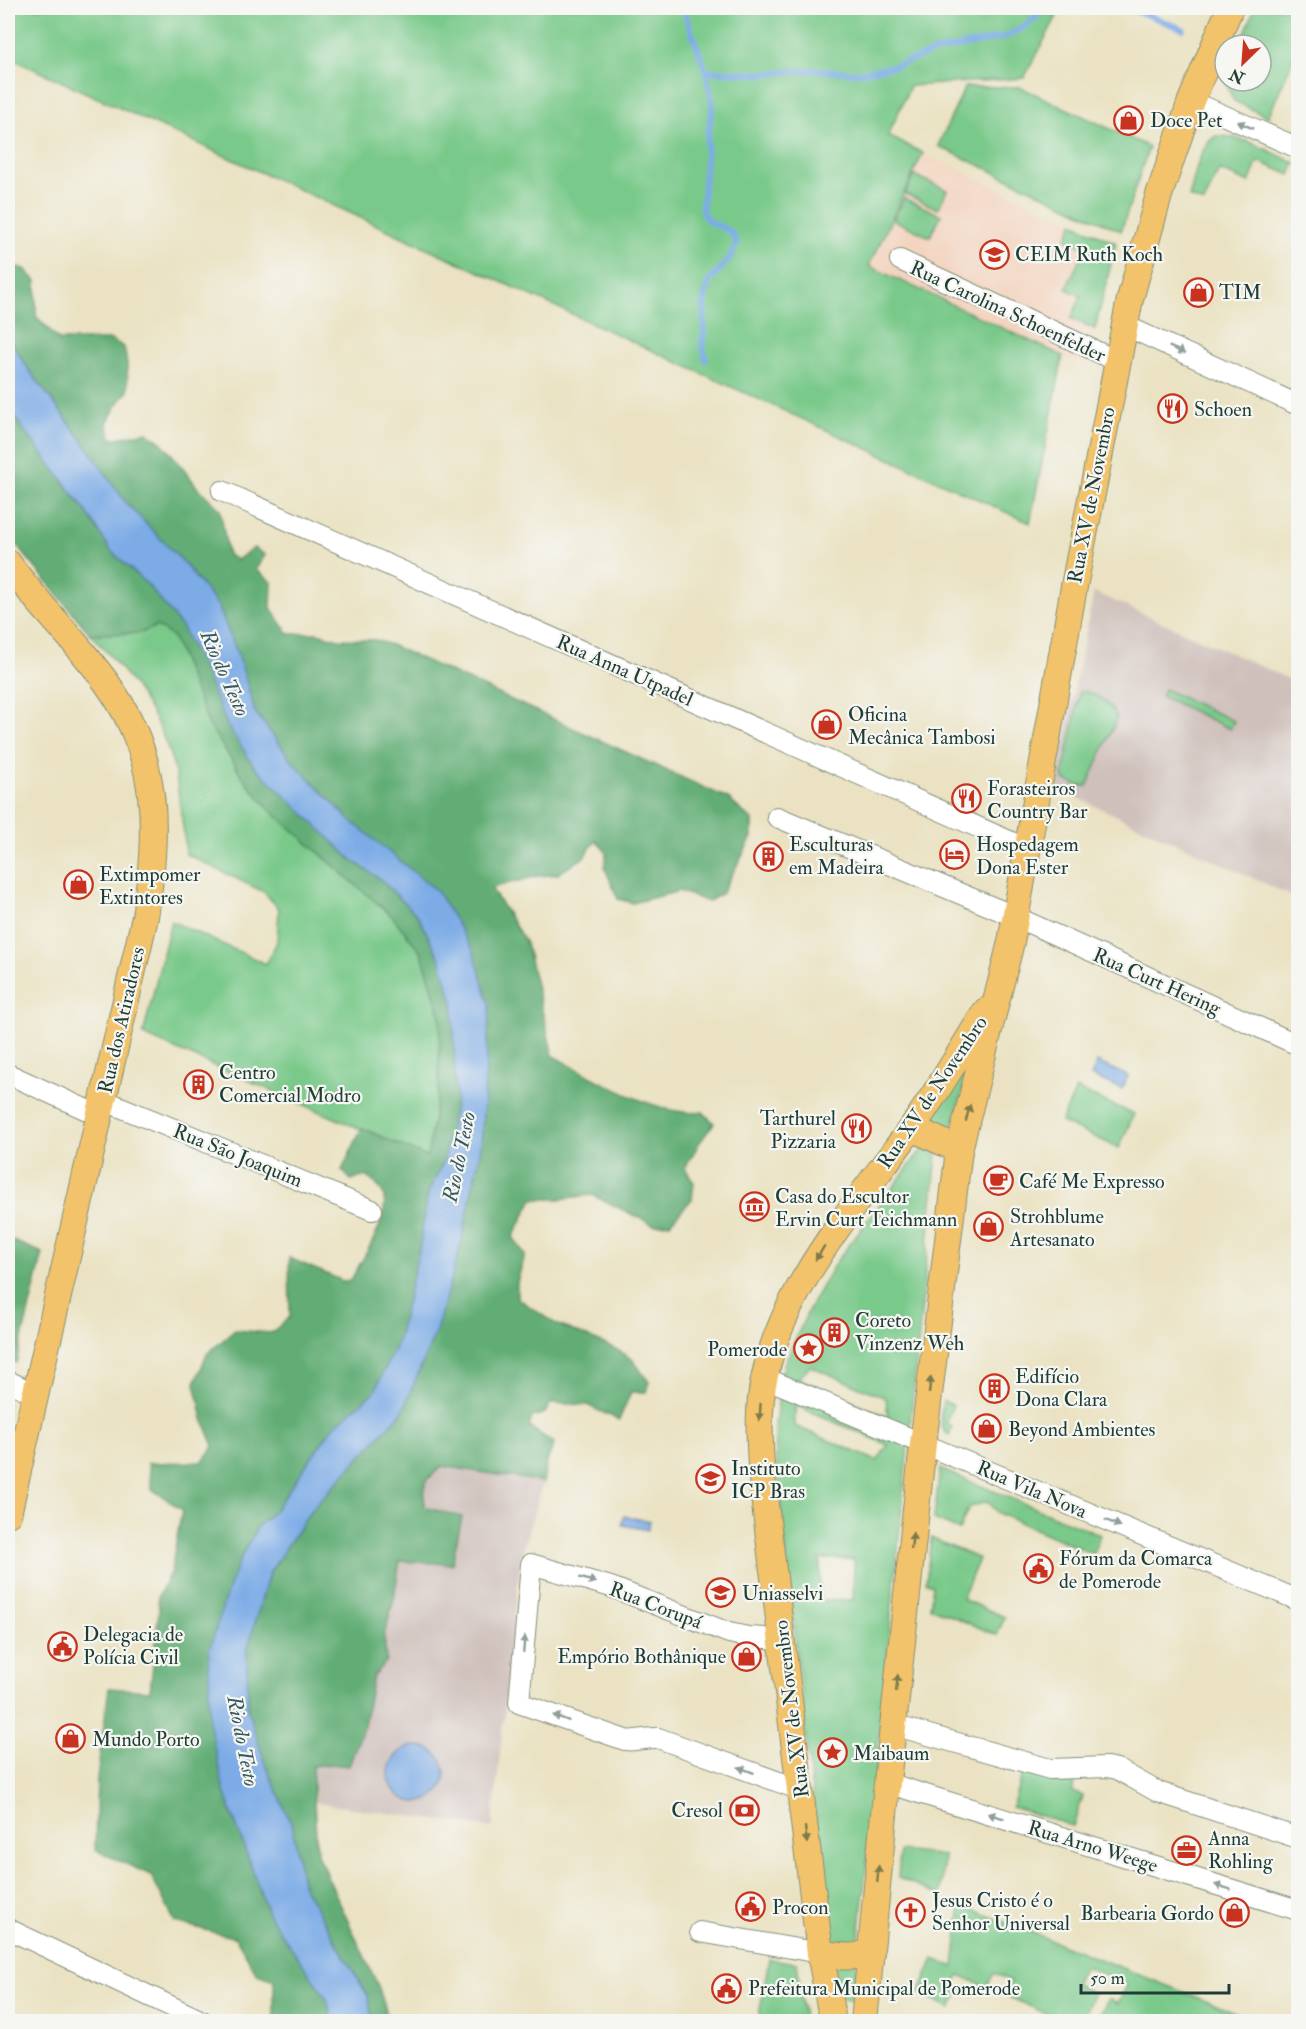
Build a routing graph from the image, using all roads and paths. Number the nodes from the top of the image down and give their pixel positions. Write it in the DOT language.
graph roads {
  1 [pos="1230,8"];
  2 [pos="1191,101"];
  3 [pos="1299,148"];
  4 [pos="900,260"];
  5 [pos="1124,326"];
  6 [pos="1117,361"];
  7 [pos="1299,405"];
  8 [pos="222,491"];
  9 [pos="8,563"];
  10 [pos="777,817"];
  11 [pos="1028,849"];
  12 [pos="1016,917"];
  13 [pos="997,994"];
  14 [pos="1299,1045"];
  15 [pos="8,1074"];
  16 [pos="102,1108"];
  17 [pos="912,1128"];
  18 [pos="959,1150"];
  19 [pos="372,1210"];
  20 [pos="765,1377"];
  21 [pos="8,1381"];
  22 [pos="35,1394"];
  23 [pos="923,1443"];
  24 [pos="8,1514"];
  25 [pos="1299,1600"];
  26 [pos="782,1639"];
  27 [pos="893,1725"];
  28 [pos="887,1783"];
  29 [pos="801,1790"];
  30 [pos="1299,1838"];
  31 [pos="1299,1910"];
  32 [pos="8,1929"];
  33 [pos="700,1932"];
  34 [pos="871,1951"];
  35 [pos="820,1953"];
  36 [pos="204,2022"];
  37 [pos="833,2022"];
  38 [pos="864,2022"];
  1 -- 2 [label="main road, Rua XV de Novembro"];
  3 -- 2 [label="street, one-way"];
  2 -- 5 [label="main road, Rua XV de Novembro"];
  4 -- 6 [label="street, Rua Carolina Schoenfelder"];
  5 -- 6 [label="main road, Rua XV de Novembro"];
  5 -- 7 [label="street, one-way"];
  6 -- 11 [label="main road, Rua XV de Novembro"];
  8 -- 11 [label="street, Rua Anna Utpadel"];
  9 -- 16 [label="main road, Rua dos Atiradores"];
  10 -- 12 [label="street, Rua Curt Hering"];
  11 -- 12 [label="main road, Rua XV de Novembro"];
  12 -- 13 [label="main road, Rua XV de Novembro"];
  12 -- 14 [label="street, Rua Curt Hering"];
  13 -- 17 [label="main road, Rua XV de Novembro"];
  18 -- 13 [label="main road, Rua XV de Novembro, one-way"];
  15 -- 16 [label="street, Rua São Joaquim"];
  16 -- 19 [label="street, Rua São Joaquim"];
  16 -- 22 [label="main road, Rua dos Atiradores"];
  17 -- 18 [label="main road"];
  17 -- 20 [label="main road, Rua XV de Novembro, one-way"];
  23 -- 18 [label="main road, Rua XV de Novembro, one-way"];
  20 -- 23 [label="street, Rua Vila Nova"];
  20 -- 26 [label="main road, Rua XV de Novembro, one-way"];
  21 -- 22 [label="street"];
  22 -- 24 [label="main road, Rua dos Atiradores"];
  23 -- 25 [label="street, Rua Vila Nova, one-way"];
  27 -- 23 [label="main road, Rua XV de Novembro, one-way"];
  26 -- 29 [label="main road, Rua XV de Novembro"];
  29 -- 26 [label="street, Rua Corupá, one-way"];
  27 -- 28 [label="main road, Rua XV de Novembro"];
  27 -- 30 [label="street"];
  31 -- 28 [label="street, Rua Arno Weege, one-way"];
  34 -- 28 [label="main road, Rua XV de Novembro, one-way"];
  29 -- 35 [label="main road, Rua XV de Novembro, one-way"];
  32 -- 36 [label="street"];
  33 -- 35 [label="street"];
  34 -- 35 [label="main road"];
  34 -- 38 [label="main road, Rua XV de Novembro"];
  35 -- 37 [label="main road, Rua XV de Novembro"];
}
